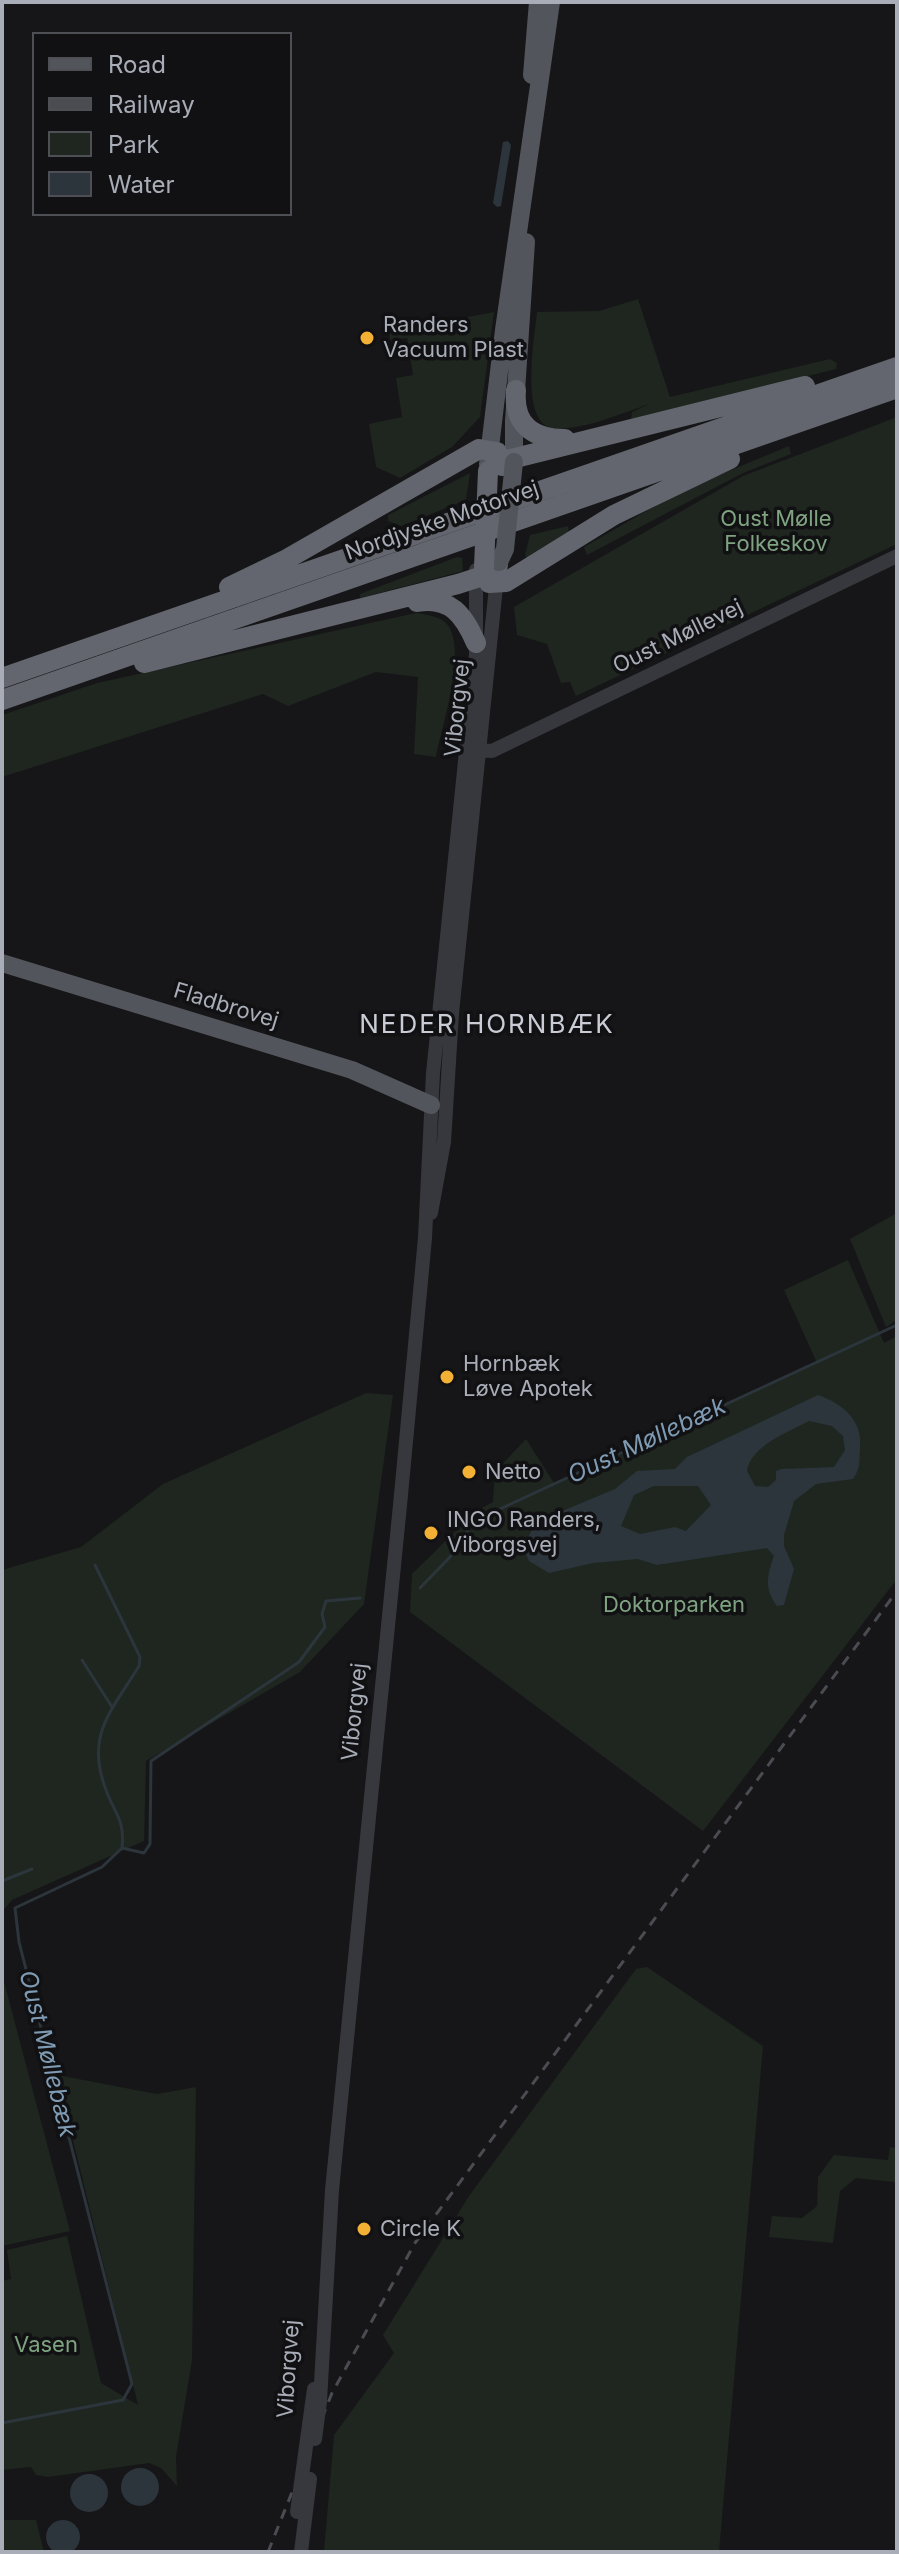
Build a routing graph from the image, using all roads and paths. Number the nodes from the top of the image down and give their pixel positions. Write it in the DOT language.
graph roads {
  1 [pos="538,2"];
  2 [pos="551,2"];
  3 [pos="532,125"];
  4 [pos="526,183"];
  5 [pos="897,358"];
  6 [pos="897,367"];
  7 [pos="897,388"];
  8 [pos="516,390"];
  9 [pos="897,397"];
  10 [pos="589,439"];
  11 [pos="501,461"];
  12 [pos="897,556"];
  13 [pos="488,572"];
  14 [pos="350,612"];
  15 [pos="476,643"];
  16 [pos="2,676"];
  17 [pos="2,700"];
  18 [pos="2,706"];
  19 [pos="477,750"];
  20 [pos="2,963"];
  21 [pos="438,1109"];
  22 [pos="332,2190"];
  23 [pos="292,2552"];
  24 [pos="301,2552"];
  1 -- 3 [label="main road, Viborgvej"];
  2 -- 3 [label="main road, Viborgvej"];
  3 -- 4 [label="main road, Viborgvej"];
  4 -- 8 [label="main road, Viborgvej"];
  4 -- 11 [label="main road, Viborgvej"];
  5 -- 10 [label="highway"];
  6 -- 16 [label="highway, Nordjyske Motorvej"];
  7 -- 17 [label="highway, Nordjyske Motorvej"];
  8 -- 10 [label="highway"];
  8 -- 11 [label="main road, Viborgvej"];
  9 -- 13 [label="highway"];
  10 -- 11 [label="highway"];
  11 -- 13 [label="highway, bridge"];
  11 -- 13 [label="main road, Viborgvej, bridge"];
  11 -- 16 [label="highway"];
  12 -- 19 [label="street, Oust Møllevej"];
  13 -- 14 [label="highway"];
  13 -- 15 [label="street, Viborgvej"];
  13 -- 19 [label="street, Viborgvej"];
  14 -- 15 [label="highway"];
  14 -- 18 [label="highway"];
  15 -- 21 [label="street, Viborgvej"];
  19 -- 21 [label="street, Viborgvej"];
  20 -- 21 [label="main road, Fladbrovej"];
  21 -- 22 [label="street, Viborgvej"];
  22 -- 23 [label="street, Viborgvej, bridge"];
  22 -- 24 [label="street, Viborgvej, bridge"];
}
